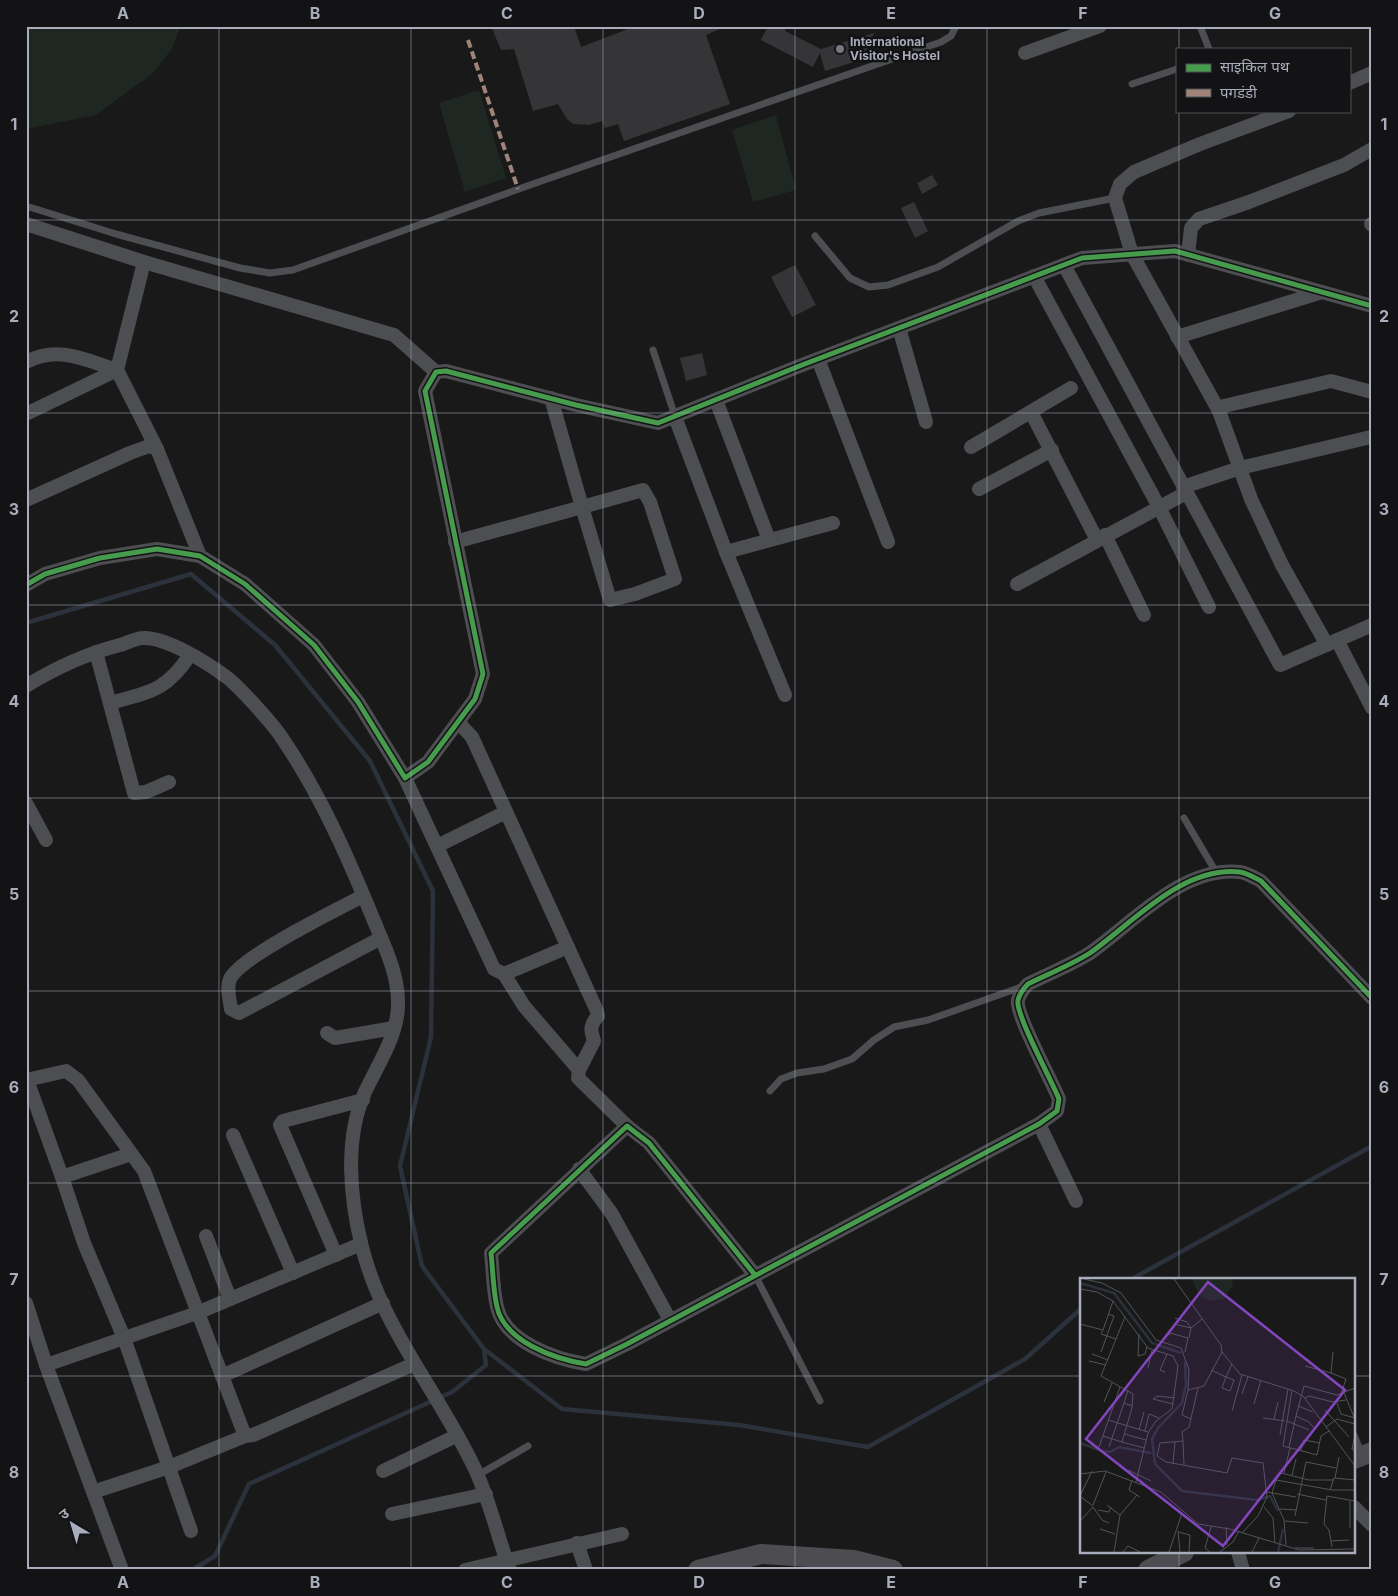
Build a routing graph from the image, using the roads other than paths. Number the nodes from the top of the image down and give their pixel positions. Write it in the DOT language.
graph roads {
  1 [pos="956,26"];
  2 [pos="1100,26"];
  3 [pos="1200,26"];
  4 [pos="1209,48"];
  5 [pos="1025,53"];
  6 [pos="1176,69"];
  7 [pos="1372,72"];
  8 [pos="1350,83"];
  9 [pos="1132,84"];
  10 [pos="1286,112"];
  11 [pos="1372,150"];
  12 [pos="1115,198"];
  13 [pos="26,206"];
  14 [pos="26,224"];
  15 [pos="815,236"];
  16 [pos="1132,254"];
  17 [pos="1188,255"];
  18 [pos="144,262"];
  19 [pos="1064,265"];
  20 [pos="1034,276"];
  21 [pos="1322,292"];
  22 [pos="1372,306"];
  23 [pos="899,328"];
  24 [pos="1177,336"];
  25 [pos="653,350"];
  26 [pos="818,359"];
  27 [pos="26,362"];
  28 [pos="117,370"];
  29 [pos="436,372"];
  30 [pos="1071,388"];
  31 [pos="1372,392"];
  32 [pos="551,398"];
  33 [pos="716,400"];
  34 [pos="1219,411"];
  35 [pos="1030,412"];
  36 [pos="26,414"];
  37 [pos="675,417"];
  38 [pos="926,422"];
  39 [pos="1371,437"];
  40 [pos="971,446"];
  41 [pos="157,449"];
  42 [pos="1052,450"];
  43 [pos="1240,468"];
  44 [pos="978,490"];
  45 [pos="1185,490"];
  46 [pos="26,500"];
  47 [pos="582,507"];
  48 [pos="1159,507"];
  49 [pos="833,523"];
  50 [pos="1101,537"];
  51 [pos="769,540"];
  52 [pos="455,542"];
  53 [pos="888,542"];
  54 [pos="726,552"];
  55 [pos="200,556"];
  56 [pos="1017,584"];
  57 [pos="26,585"];
  58 [pos="1209,607"];
  59 [pos="1144,615"];
  60 [pos="1372,625"];
  61 [pos="1332,643"];
  62 [pos="96,652"];
  63 [pos="190,655"];
  64 [pos="26,686"];
  65 [pos="785,696"];
  66 [pos="110,703"];
  67 [pos="1372,708"];
  68 [pos="458,722"];
  69 [pos="405,778"];
  70 [pos="168,782"];
  71 [pos="26,802"];
  72 [pos="506,812"];
  73 [pos="1184,818"];
  74 [pos="46,840"];
  75 [pos="437,846"];
  76 [pos="1216,872"];
  77 [pos="363,896"];
  78 [pos="381,938"];
  79 [pos="568,947"];
  80 [pos="504,974"];
  81 [pos="1028,984"];
  82 [pos="1372,998"];
  83 [pos="394,1028"];
  84 [pos="327,1034"];
  85 [pos="579,1070"];
  86 [pos="27,1080"];
  87 [pos="770,1091"];
  88 [pos="363,1100"];
  89 [pos="1039,1124"];
  90 [pos="627,1126"];
  91 [pos="233,1135"];
  92 [pos="131,1154"];
  93 [pos="579,1169"];
  94 [pos="62,1176"];
  95 [pos="1076,1201"];
  96 [pos="206,1236"];
  97 [pos="361,1244"];
  98 [pos="336,1255"];
  99 [pos="293,1273"];
  100 [pos="755,1274"];
  101 [pos="230,1299"];
  102 [pos="26,1303"];
  103 [pos="383,1303"];
  104 [pos="197,1313"];
  105 [pos="670,1320"];
  106 [pos="124,1338"];
  107 [pos="414,1364"];
  108 [pos="46,1365"];
  109 [pos="222,1376"];
  110 [pos="820,1401"];
  111 [pos="245,1436"];
  112 [pos="456,1436"];
  113 [pos="528,1446"];
  114 [pos="169,1467"];
  115 [pos="383,1471"];
  116 [pos="478,1475"];
  117 [pos="93,1492"];
  118 [pos="486,1494"];
  119 [pos="1356,1509"];
  120 [pos="392,1514"];
  121 [pos="1372,1525"];
  122 [pos="191,1532"];
  123 [pos="622,1534"];
  124 [pos="577,1543"];
  125 [pos="1190,1554"];
  126 [pos="1239,1554"];
  127 [pos="1177,1557"];
  128 [pos="508,1564"];
  129 [pos="122,1570"];
  130 [pos="465,1570"];
  131 [pos="586,1570"];
  132 [pos="698,1570"];
  133 [pos="732,1570"];
  134 [pos="859,1570"];
  135 [pos="893,1570"];
  136 [pos="1148,1570"];
  137 [pos="1243,1570"];
  1 -- 13 [label="lane"];
  2 -- 5 [label="street"];
  3 -- 4 [label="lane"];
  6 -- 9 [label="lane"];
  7 -- 8 [label="street"];
  10 -- 12 [label="street"];
  11 -- 17 [label="street"];
  12 -- 15 [label="lane"];
  12 -- 16 [label="street"];
  14 -- 18 [label="street"];
  16 -- 17 [label="street"];
  16 -- 19 [label="street"];
  16 -- 24 [label="street"];
  17 -- 21 [label="street"];
  18 -- 28 [label="street"];
  18 -- 29 [label="street"];
  19 -- 20 [label="street"];
  19 -- 45 [label="street"];
  20 -- 23 [label="street"];
  20 -- 48 [label="street"];
  21 -- 22 [label="street"];
  21 -- 24 [label="street"];
  23 -- 26 [label="street"];
  23 -- 38 [label="street"];
  24 -- 34 [label="street"];
  25 -- 37 [label="lane"];
  26 -- 33 [label="street"];
  26 -- 53 [label="street"];
  27 -- 28 [label="street"];
  28 -- 36 [label="street"];
  28 -- 41 [label="street"];
  29 -- 32 [label="street"];
  29 -- 52 [label="street"];
  30 -- 35 [label="street"];
  31 -- 34 [label="street"];
  32 -- 37 [label="street"];
  32 -- 47 [label="street"];
  33 -- 37 [label="street"];
  33 -- 51 [label="street"];
  34 -- 43 [label="street"];
  35 -- 40 [label="street"];
  35 -- 42 [label="street"];
  37 -- 54 [label="street"];
  39 -- 43 [label="street"];
  41 -- 46 [label="street"];
  41 -- 55 [label="street"];
  42 -- 44 [label="street"];
  42 -- 50 [label="street"];
  43 -- 45 [label="street"];
  43 -- 61 [label="street"];
  45 -- 48 [label="street"];
  45 -- 61 [label="street"];
  47 -- 47 [label="street"];
  47 -- 52 [label="street"];
  48 -- 50 [label="street"];
  48 -- 58 [label="street"];
  49 -- 51 [label="street"];
  50 -- 56 [label="street"];
  50 -- 59 [label="street"];
  51 -- 54 [label="street"];
  52 -- 68 [label="street"];
  54 -- 65 [label="street"];
  55 -- 57 [label="street"];
  55 -- 69 [label="street"];
  60 -- 61 [label="street"];
  61 -- 67 [label="street"];
  62 -- 63 [label="street"];
  62 -- 64 [label="street"];
  62 -- 66 [label="street"];
  63 -- 66 [label="street"];
  63 -- 77 [label="street"];
  66 -- 70 [label="street"];
  68 -- 69 [label="street"];
  68 -- 72 [label="street"];
  69 -- 75 [label="street"];
  71 -- 74 [label="street"];
  72 -- 75 [label="street"];
  72 -- 79 [label="street"];
  73 -- 76 [label="lane"];
  75 -- 80 [label="street"];
  76 -- 81 [label="street"];
  76 -- 82 [label="street"];
  77 -- 78 [label="street"];
  77 -- 78 [label="street"];
  78 -- 83 [label="street"];
  79 -- 80 [label="street"];
  79 -- 85 [label="street"];
  80 -- 85 [label="street"];
  81 -- 87 [label="lane"];
  81 -- 89 [label="street"];
  83 -- 84 [label="street"];
  83 -- 88 [label="street"];
  85 -- 90 [label="street"];
  86 -- 92 [label="street"];
  86 -- 94 [label="street"];
  88 -- 97 [label="street"];
  88 -- 98 [label="street"];
  89 -- 95 [label="street"];
  89 -- 100 [label="street"];
  90 -- 93 [label="street"];
  90 -- 100 [label="street"];
  91 -- 99 [label="street"];
  92 -- 94 [label="street"];
  92 -- 104 [label="street"];
  93 -- 105 [label="street"];
  93 -- 105 [label="street"];
  94 -- 106 [label="street"];
  96 -- 101 [label="street"];
  97 -- 98 [label="street"];
  97 -- 103 [label="street"];
  98 -- 99 [label="street"];
  99 -- 101 [label="street"];
  100 -- 105 [label="street"];
  100 -- 110 [label="lane"];
  101 -- 104 [label="street"];
  102 -- 108 [label="street"];
  103 -- 107 [label="street"];
  103 -- 109 [label="street"];
  104 -- 106 [label="street"];
  104 -- 109 [label="street"];
  106 -- 108 [label="street"];
  106 -- 114 [label="street"];
  107 -- 111 [label="street"];
  107 -- 112 [label="street"];
  108 -- 117 [label="street"];
  109 -- 111 [label="street"];
  111 -- 114 [label="street"];
  112 -- 115 [label="street"];
  112 -- 116 [label="street"];
  113 -- 116 [label="lane"];
  114 -- 117 [label="street"];
  114 -- 122 [label="street"];
  116 -- 118 [label="street"];
  117 -- 129 [label="street"];
  118 -- 120 [label="street"];
  118 -- 128 [label="street"];
  119 -- 121 [label="street"];
  123 -- 124 [label="street"];
  124 -- 128 [label="street"];
  124 -- 131 [label="street"];
  125 -- 127 [label="street"];
  126 -- 137 [label="street"];
  127 -- 136 [label="street"];
  128 -- 130 [label="street"];
  132 -- 135 [label="street"];
  133 -- 134 [label="street"];
}
